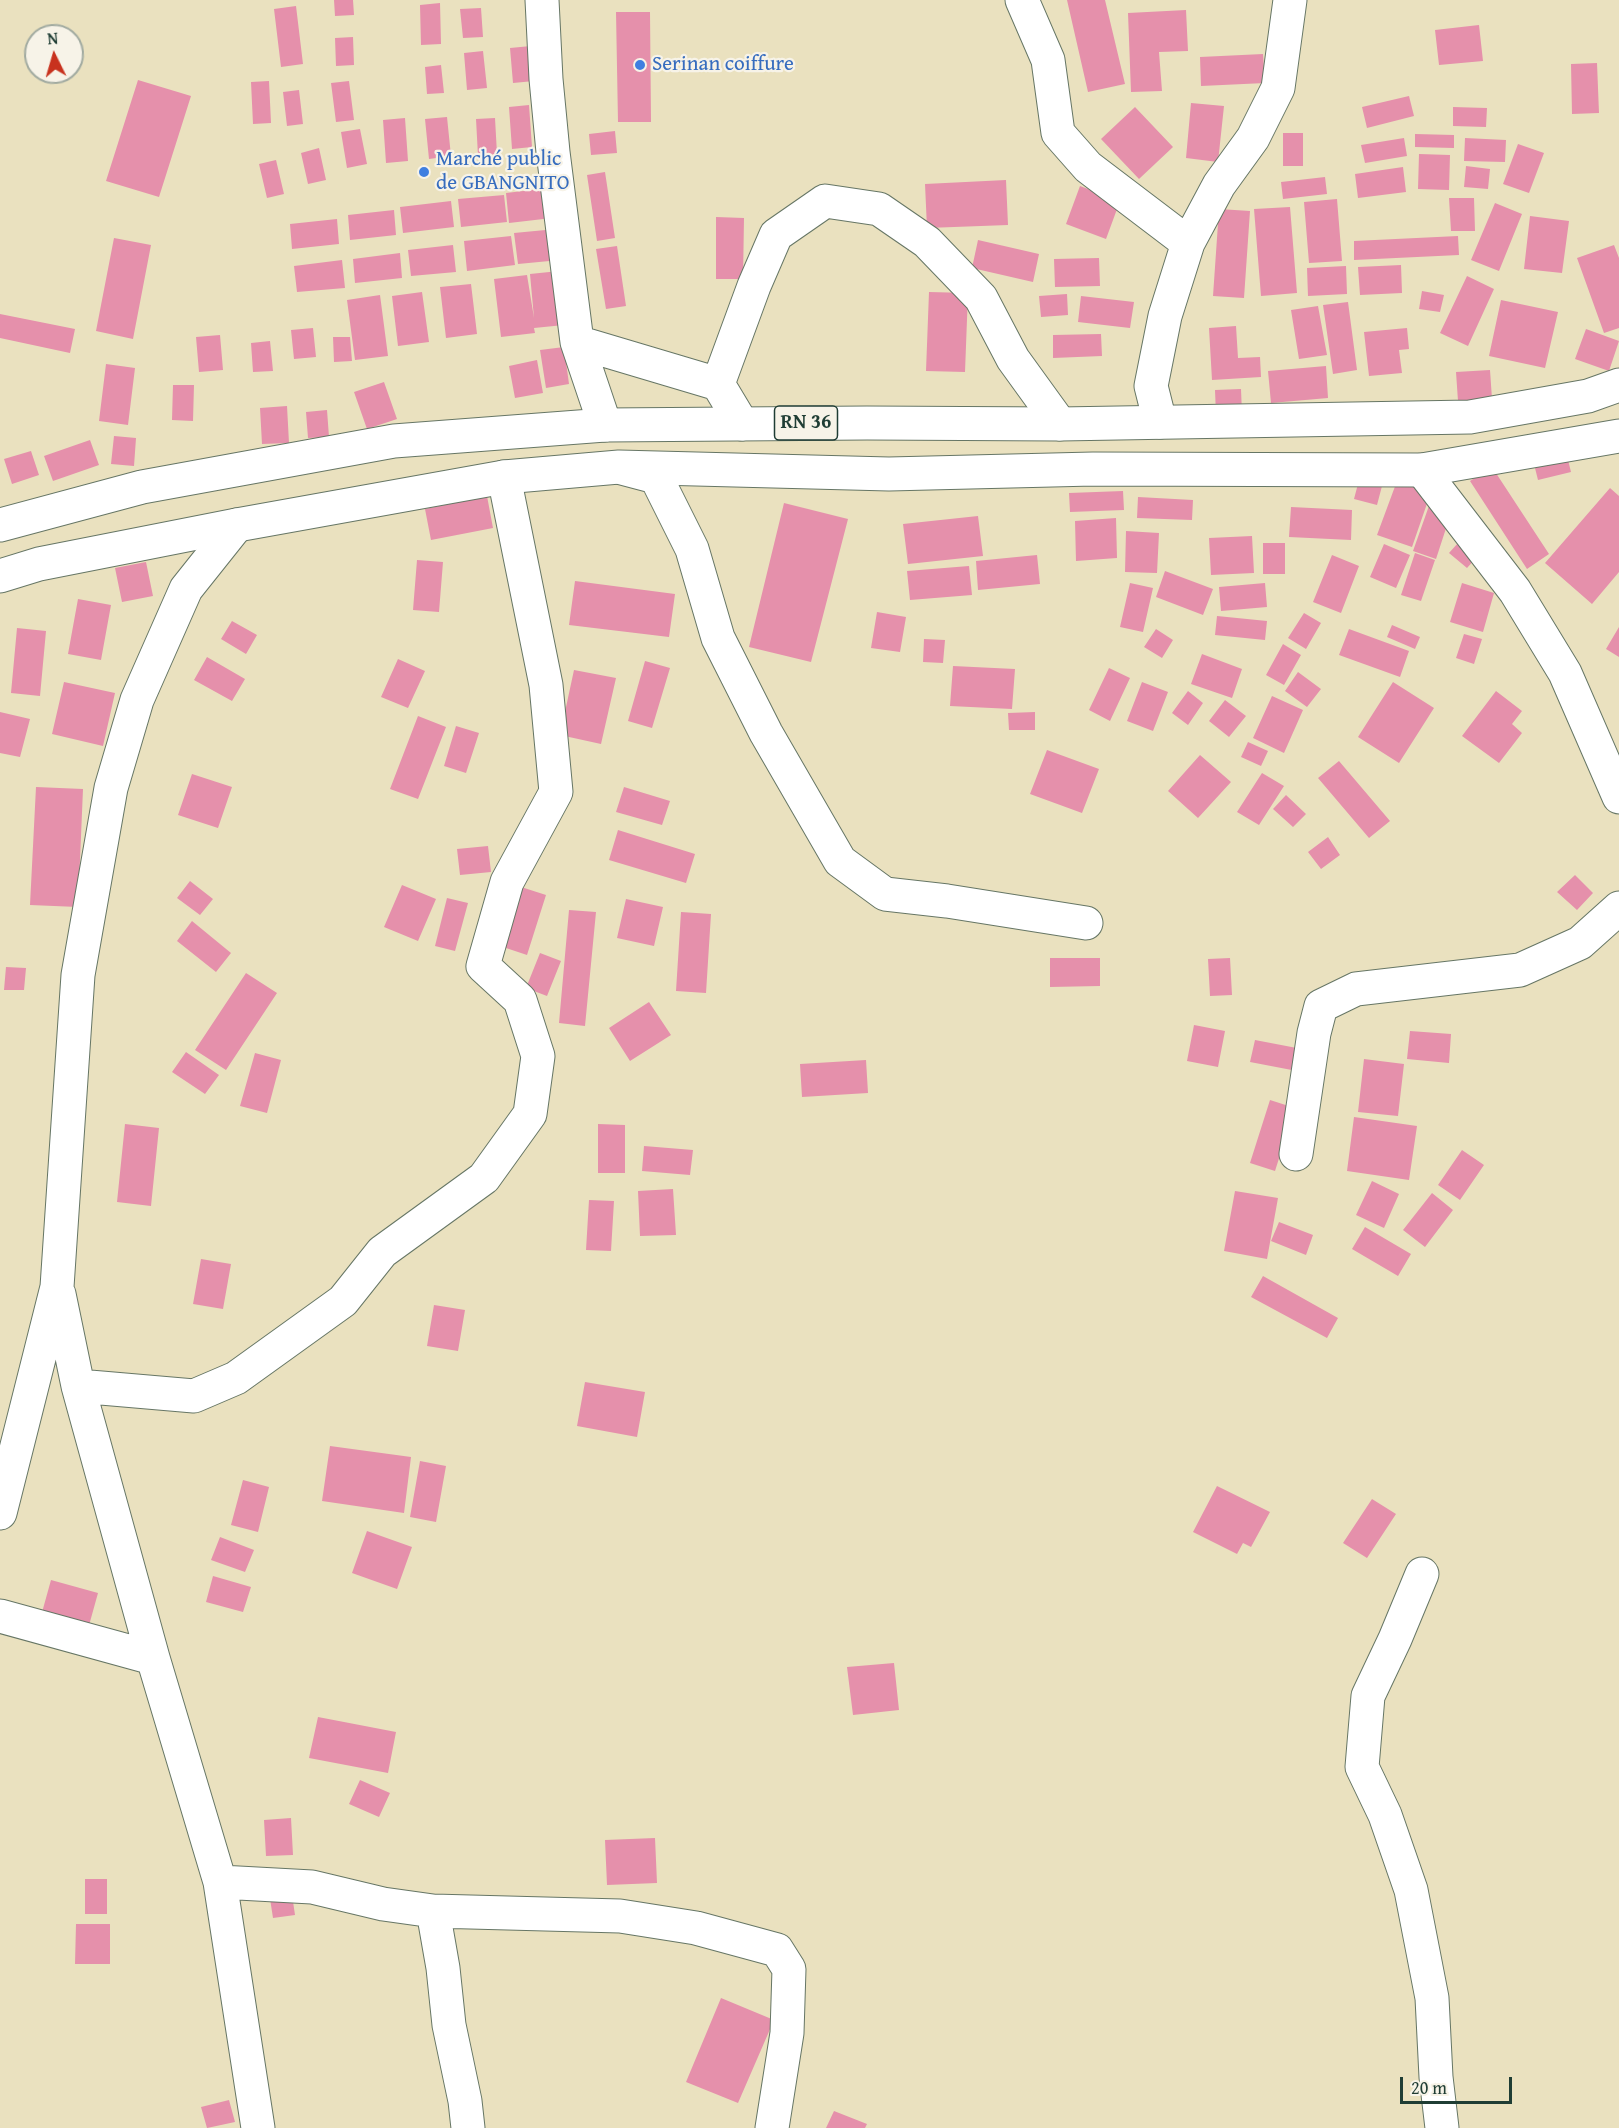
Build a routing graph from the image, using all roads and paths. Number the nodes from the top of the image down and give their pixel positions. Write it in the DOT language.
graph roads {
  1 [pos="542,0"];
  2 [pos="1022,0"];
  3 [pos="1290,0"];
  4 [pos="1188,243"];
  5 [pos="577,342"];
  6 [pos="718,384"];
  7 [pos="1619,385"];
  8 [pos="1160,422"];
  9 [pos="742,424"];
  10 [pos="1060,424"];
  11 [pos="605,425"];
  12 [pos="1619,436"];
  13 [pos="619,467"];
  14 [pos="1422,470"];
  15 [pos="504,477"];
  16 [pos="0,525"];
  17 [pos="237,525"];
  18 [pos="0,576"];
  19 [pos="1619,797"];
  20 [pos="1619,908"];
  21 [pos="1086,923"];
  22 [pos="1296,1154"];
  23 [pos="57,1287"];
  24 [pos="78,1386"];
  25 [pos="0,1512"];
  26 [pos="1422,1574"];
  27 [pos="0,1616"];
  28 [pos="153,1658"];
  29 [pos="220,1882"];
  30 [pos="433,1911"];
  31 [pos="258,2128"];
  32 [pos="468,2128"];
  33 [pos="772,2128"];
  34 [pos="1442,2128"];
  1 -- 5 [label="street"];
  2 -- 4 [label="street"];
  3 -- 4 [label="street"];
  4 -- 8 [label="street"];
  5 -- 6 [label="street"];
  5 -- 11 [label="street"];
  6 -- 9 [label="street"];
  6 -- 10 [label="street"];
  7 -- 8 [label="street, RN 36"];
  8 -- 10 [label="street, RN 36"];
  9 -- 10 [label="street, RN 36"];
  9 -- 11 [label="street, RN 36"];
  11 -- 16 [label="street, RN 36"];
  12 -- 14 [label="street, RN 36"];
  13 -- 14 [label="street, RN 36"];
  13 -- 15 [label="street, RN 36"];
  13 -- 21 [label="street"];
  14 -- 19 [label="street"];
  15 -- 17 [label="street, RN 36"];
  15 -- 24 [label="street"];
  17 -- 18 [label="street, RN 36"];
  17 -- 23 [label="street"];
  20 -- 22 [label="street"];
  23 -- 24 [label="street"];
  23 -- 25 [label="street"];
  24 -- 28 [label="street"];
  26 -- 34 [label="street"];
  27 -- 28 [label="street"];
  28 -- 29 [label="street"];
  29 -- 30 [label="street"];
  29 -- 31 [label="street"];
  30 -- 32 [label="street"];
  30 -- 33 [label="street"];
}
